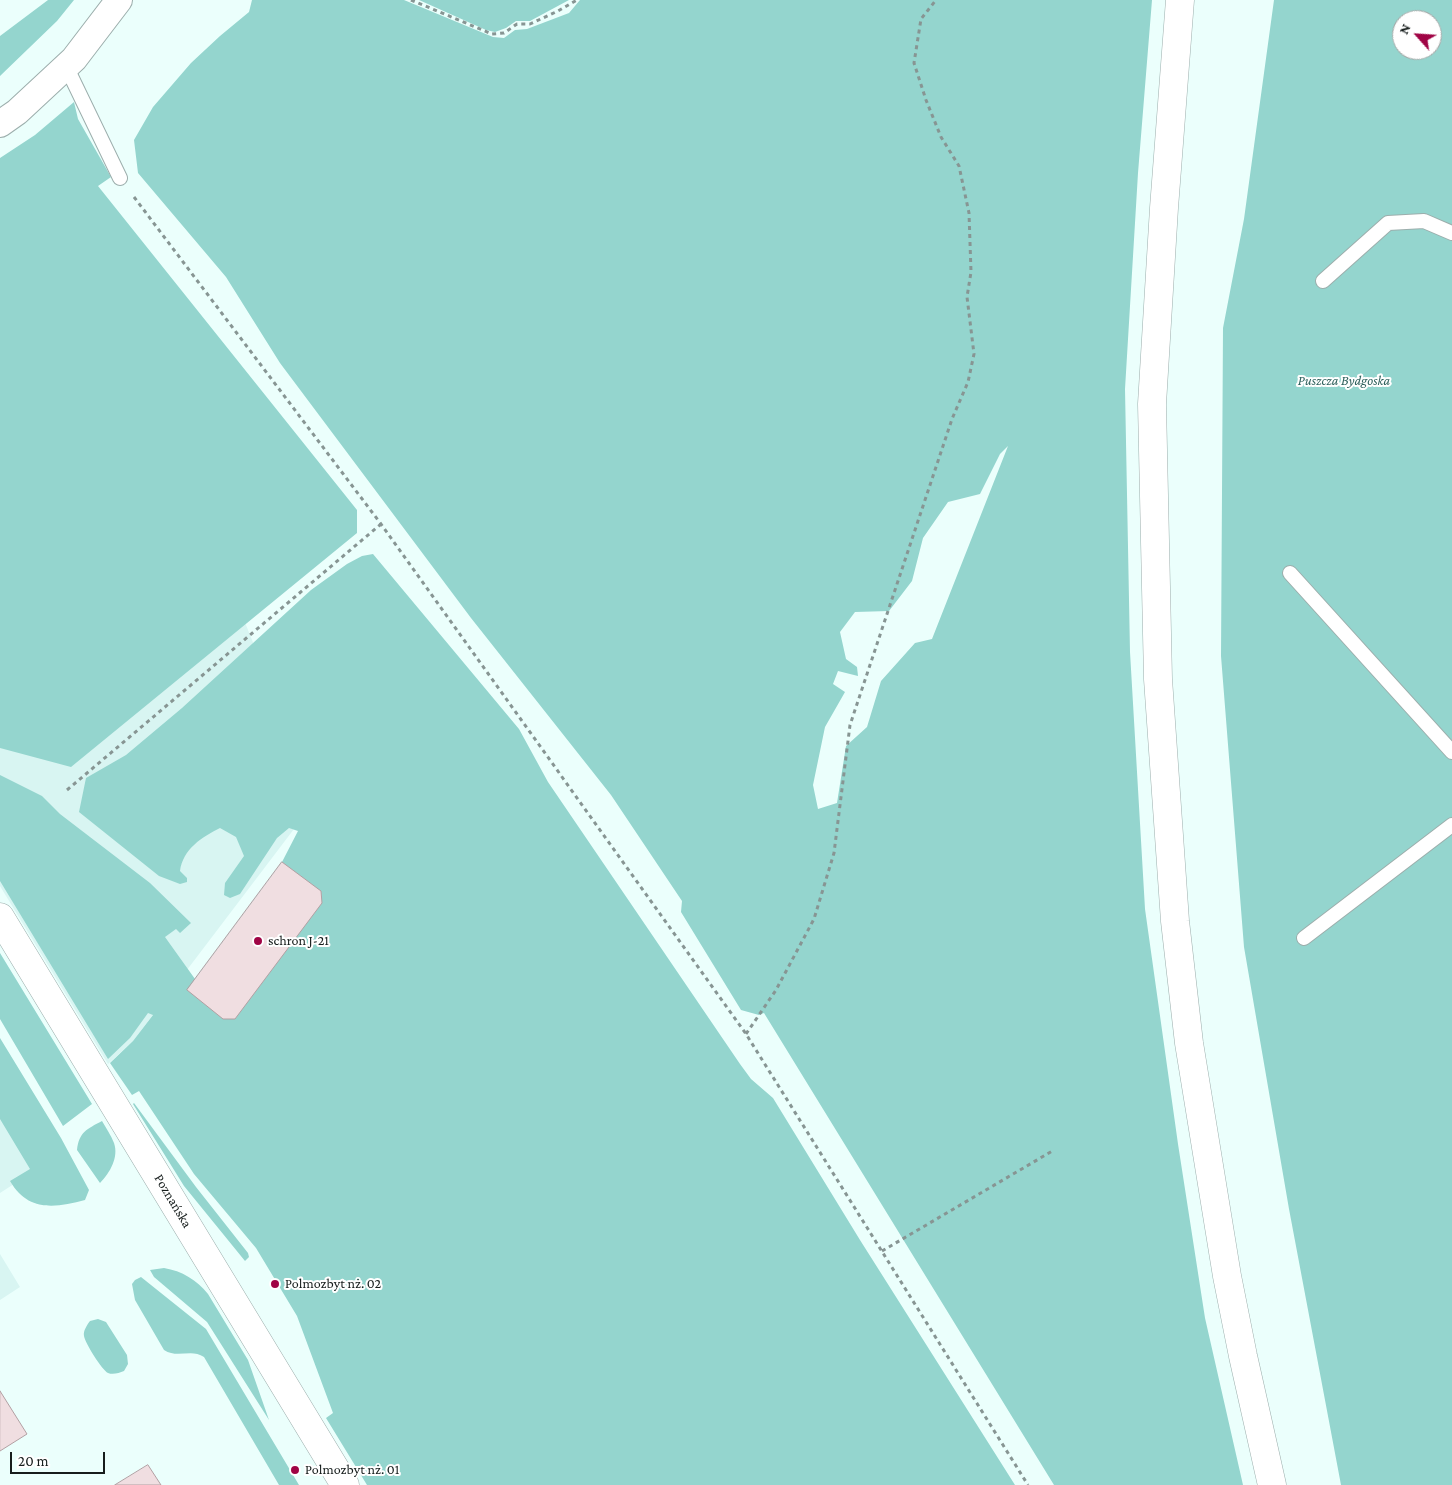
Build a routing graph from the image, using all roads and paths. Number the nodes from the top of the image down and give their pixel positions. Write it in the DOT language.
graph roads {
  1 [pos="118,0"];
  2 [pos="411,0"];
  3 [pos="577,0"];
  4 [pos="936,0"];
  5 [pos="1180,0"];
  6 [pos="66,66"];
  7 [pos="0,124"];
  8 [pos="120,178"];
  9 [pos="1452,233"];
  10 [pos="1323,281"];
  11 [pos="381,524"];
  12 [pos="1290,573"];
  13 [pos="1452,752"];
  14 [pos="67,790"];
  15 [pos="1452,825"];
  16 [pos="0,918"];
  17 [pos="1304,938"];
  18 [pos="746,1034"];
  19 [pos="1054,1150"];
  20 [pos="882,1251"];
  21 [pos="345,1485"];
  22 [pos="1028,1485"];
  23 [pos="1272,1485"];
  1 -- 6 [label="street"];
  2 -- 3 [label="path"];
  4 -- 18 [label="path"];
  5 -- 23 [label="main road"];
  6 -- 7 [label="street"];
  6 -- 8 [label="lane"];
  8 -- 11 [label="path"];
  9 -- 10 [label="lane"];
  11 -- 14 [label="path"];
  11 -- 18 [label="path"];
  12 -- 13 [label="lane"];
  15 -- 17 [label="lane"];
  16 -- 21 [label="main road, Poznańska"];
  18 -- 20 [label="path"];
  19 -- 20 [label="path"];
  20 -- 22 [label="path"];
}
